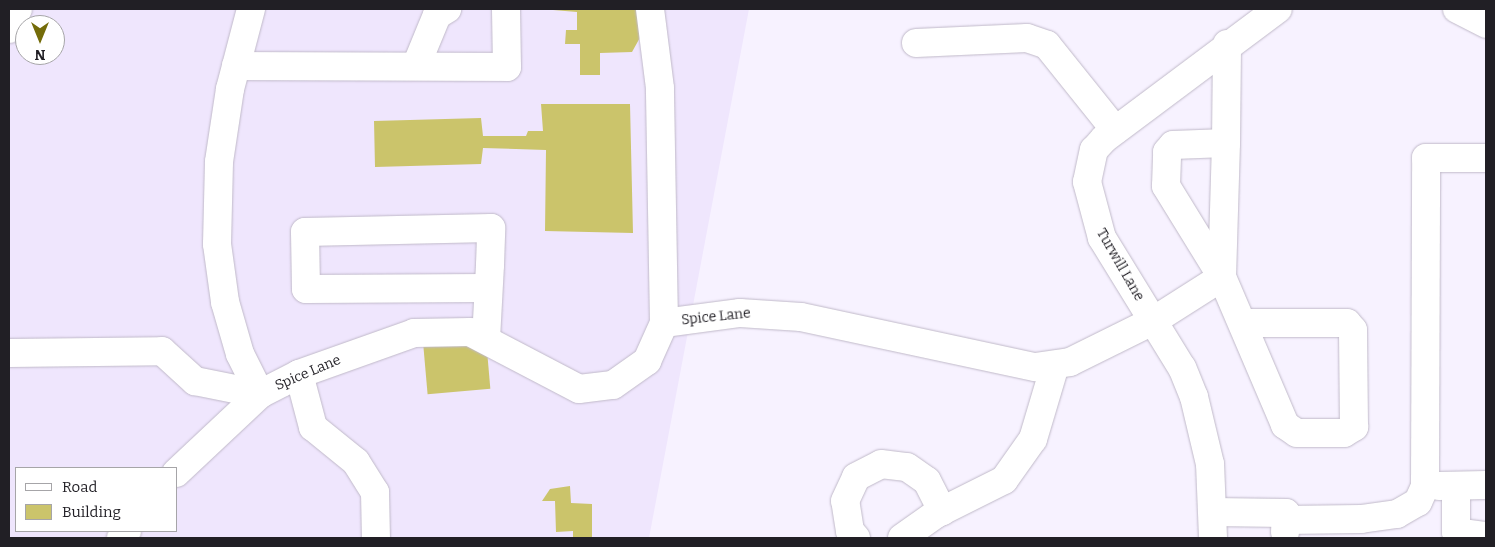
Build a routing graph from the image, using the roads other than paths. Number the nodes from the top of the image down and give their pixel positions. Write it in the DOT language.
graph roads {
  1 [pos="18,9"];
  2 [pos="250,9"];
  3 [pos="447,9"];
  4 [pos="506,9"];
  5 [pos="650,9"];
  6 [pos="1278,9"];
  7 [pos="1458,9"];
  8 [pos="1486,24"];
  9 [pos="9,29"];
  10 [pos="916,43"];
  11 [pos="1227,44"];
  12 [pos="236,66"];
  13 [pos="416,66"];
  14 [pos="1115,130"];
  15 [pos="1226,142"];
  16 [pos="1486,158"];
  17 [pos="1222,277"];
  18 [pos="488,288"];
  19 [pos="1153,321"];
  20 [pos="664,323"];
  21 [pos="1244,323"];
  22 [pos="486,339"];
  23 [pos="9,353"];
  24 [pos="1055,365"];
  25 [pos="299,374"];
  26 [pos="260,394"];
  27 [pos="178,471"];
  28 [pos="1486,485"];
  29 [pos="1425,486"];
  30 [pos="1456,486"];
  31 [pos="942,511"];
  32 [pos="1213,525"];
  33 [pos="1285,529"];
  34 [pos="1486,536"];
  35 [pos="376,538"];
  36 [pos="856,538"];
  37 [pos="902,538"];
  1 -- 9 [label="street"];
  2 -- 12 [label="street"];
  3 -- 13 [label="street"];
  4 -- 13 [label="street"];
  5 -- 20 [label="street"];
  6 -- 11 [label="street, Turwill Lane"];
  7 -- 8 [label="street"];
  10 -- 14 [label="street"];
  11 -- 14 [label="street, Turwill Lane"];
  11 -- 15 [label="street"];
  12 -- 13 [label="street"];
  12 -- 26 [label="street"];
  14 -- 19 [label="street, Turwill Lane"];
  15 -- 17 [label="street"];
  15 -- 17 [label="street"];
  16 -- 29 [label="street"];
  17 -- 19 [label="street, Spice Lane"];
  17 -- 21 [label="street"];
  18 -- 18 [label="street"];
  18 -- 22 [label="street"];
  19 -- 24 [label="street, Spice Lane"];
  19 -- 32 [label="street, Turwill Lane"];
  20 -- 22 [label="street, Spice Lane"];
  20 -- 24 [label="street, Spice Lane"];
  21 -- 21 [label="street"];
  22 -- 25 [label="street, Spice Lane"];
  23 -- 26 [label="street"];
  24 -- 31 [label="street"];
  25 -- 26 [label="street, Spice Lane"];
  25 -- 35 [label="street"];
  26 -- 27 [label="street, Spice Lane"];
  28 -- 30 [label="street"];
  29 -- 30 [label="street"];
  29 -- 33 [label="street"];
  30 -- 34 [label="street"];
  31 -- 36 [label="street"];
  31 -- 37 [label="street"];
  32 -- 33 [label="street"];
}
